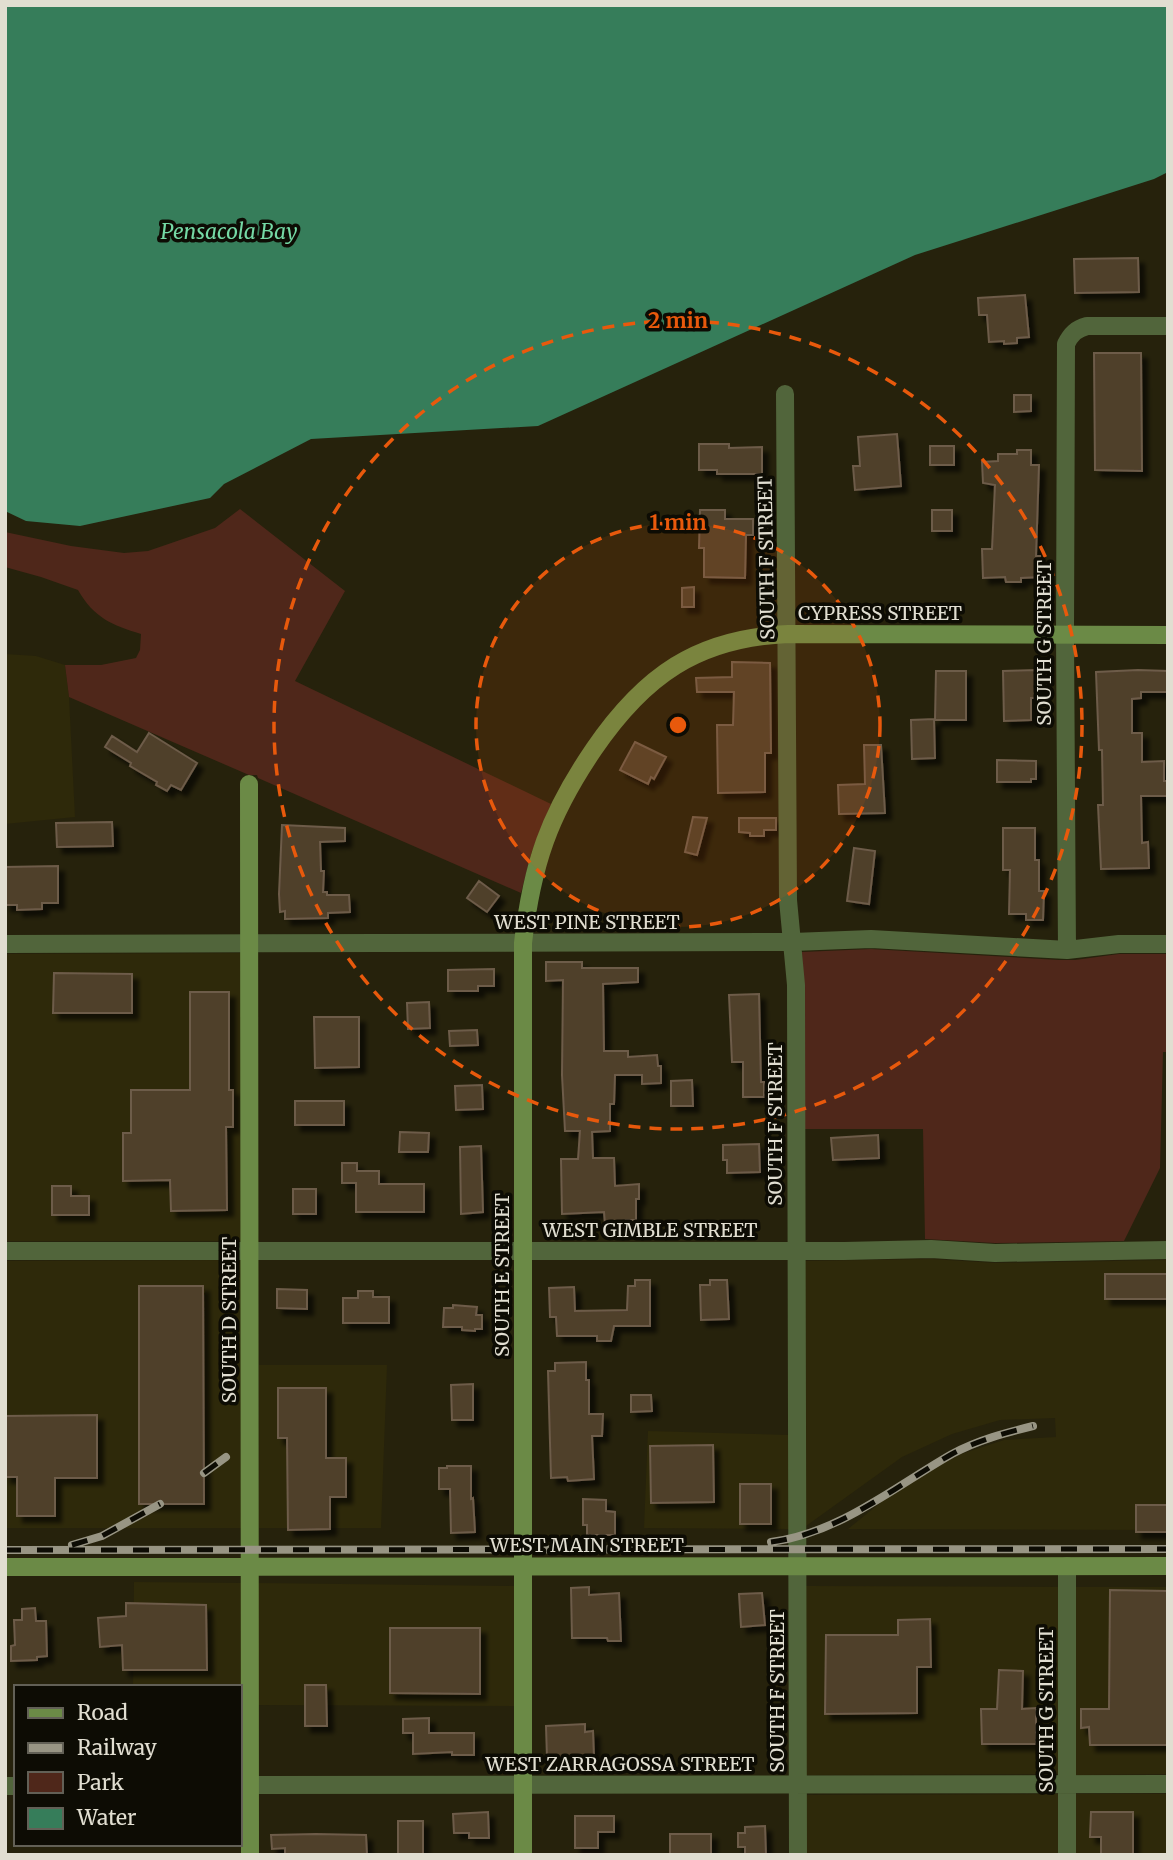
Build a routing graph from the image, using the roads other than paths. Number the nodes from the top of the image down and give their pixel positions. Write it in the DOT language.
graph roads {
  1 [pos="1168,326"];
  2 [pos="785,394"];
  3 [pos="788,634"];
  4 [pos="1168,635"];
  5 [pos="1065,636"];
  6 [pos="617,717"];
  7 [pos="249,784"];
  8 [pos="793,942"];
  9 [pos="250,943"];
  10 [pos="523,943"];
  11 [pos="5,944"];
  12 [pos="1168,944"];
  13 [pos="1067,950"];
  14 [pos="1168,1250"];
  15 [pos="5,1251"];
  16 [pos="250,1251"];
  17 [pos="797,1251"];
  18 [pos="523,1252"];
  19 [pos="250,1566"];
  20 [pos="524,1566"];
  21 [pos="797,1566"];
  22 [pos="1067,1566"];
  23 [pos="1168,1566"];
  24 [pos="5,1567"];
  25 [pos="1067,1784"];
  26 [pos="1168,1784"];
  27 [pos="245,1785"];
  28 [pos="798,1785"];
  29 [pos="523,1786"];
  30 [pos="250,1855"];
  31 [pos="523,1855"];
  32 [pos="798,1855"];
  33 [pos="1067,1855"];
  1 -- 5 [label="street, SOUTH G STREET"];
  2 -- 3 [label="street, SOUTH F STREET"];
  3 -- 5 [label="street, CYPRESS STREET"];
  3 -- 6 [label="street, CYPRESS STREET"];
  3 -- 8 [label="street, SOUTH F STREET"];
  4 -- 5 [label="street, CYPRESS STREET"];
  5 -- 13 [label="street, SOUTH G STREET"];
  6 -- 10 [label="street, SOUTH E STREET"];
  7 -- 9 [label="street, SOUTH D STREET"];
  8 -- 10 [label="street, WEST PINE STREET"];
  8 -- 13 [label="street, WEST PINE STREET"];
  8 -- 17 [label="street, SOUTH F STREET"];
  9 -- 10 [label="street, WEST PINE STREET"];
  9 -- 11 [label="street, WEST PINE STREET"];
  9 -- 16 [label="street, SOUTH D STREET"];
  10 -- 18 [label="street, SOUTH E STREET"];
  12 -- 13 [label="street, WEST PINE STREET"];
  14 -- 17 [label="street, WEST GIMBLE STREET"];
  15 -- 16 [label="street, WEST GIMBLE STREET"];
  16 -- 18 [label="street, WEST GIMBLE STREET"];
  16 -- 19 [label="street, SOUTH D STREET"];
  17 -- 18 [label="street, WEST GIMBLE STREET"];
  17 -- 21 [label="street, SOUTH F STREET"];
  18 -- 20 [label="street, SOUTH E STREET"];
  19 -- 20 [label="street, WEST MAIN STREET"];
  19 -- 24 [label="street, WEST MAIN STREET"];
  19 -- 27 [label="street, SOUTH D STREET"];
  20 -- 21 [label="street, WEST MAIN STREET"];
  20 -- 29 [label="street, SOUTH E STREET"];
  21 -- 22 [label="street, WEST MAIN STREET"];
  21 -- 28 [label="street, SOUTH F STREET"];
  22 -- 23 [label="street, WEST MAIN STREET"];
  22 -- 25 [label="street, SOUTH G STREET"];
  25 -- 26 [label="street, WEST ZARRAGOSSA STREET"];
  25 -- 28 [label="street, WEST ZARRAGOSSA STREET"];
  25 -- 33 [label="street, SOUTH G STREET"];
  27 -- 29 [label="street, WEST ZARRAGOSSA STREET"];
  27 -- 30 [label="street, SOUTH D STREET"];
  28 -- 29 [label="street, WEST ZARRAGOSSA STREET"];
  28 -- 32 [label="street, SOUTH F STREET"];
  29 -- 31 [label="street, SOUTH E STREET"];
}
